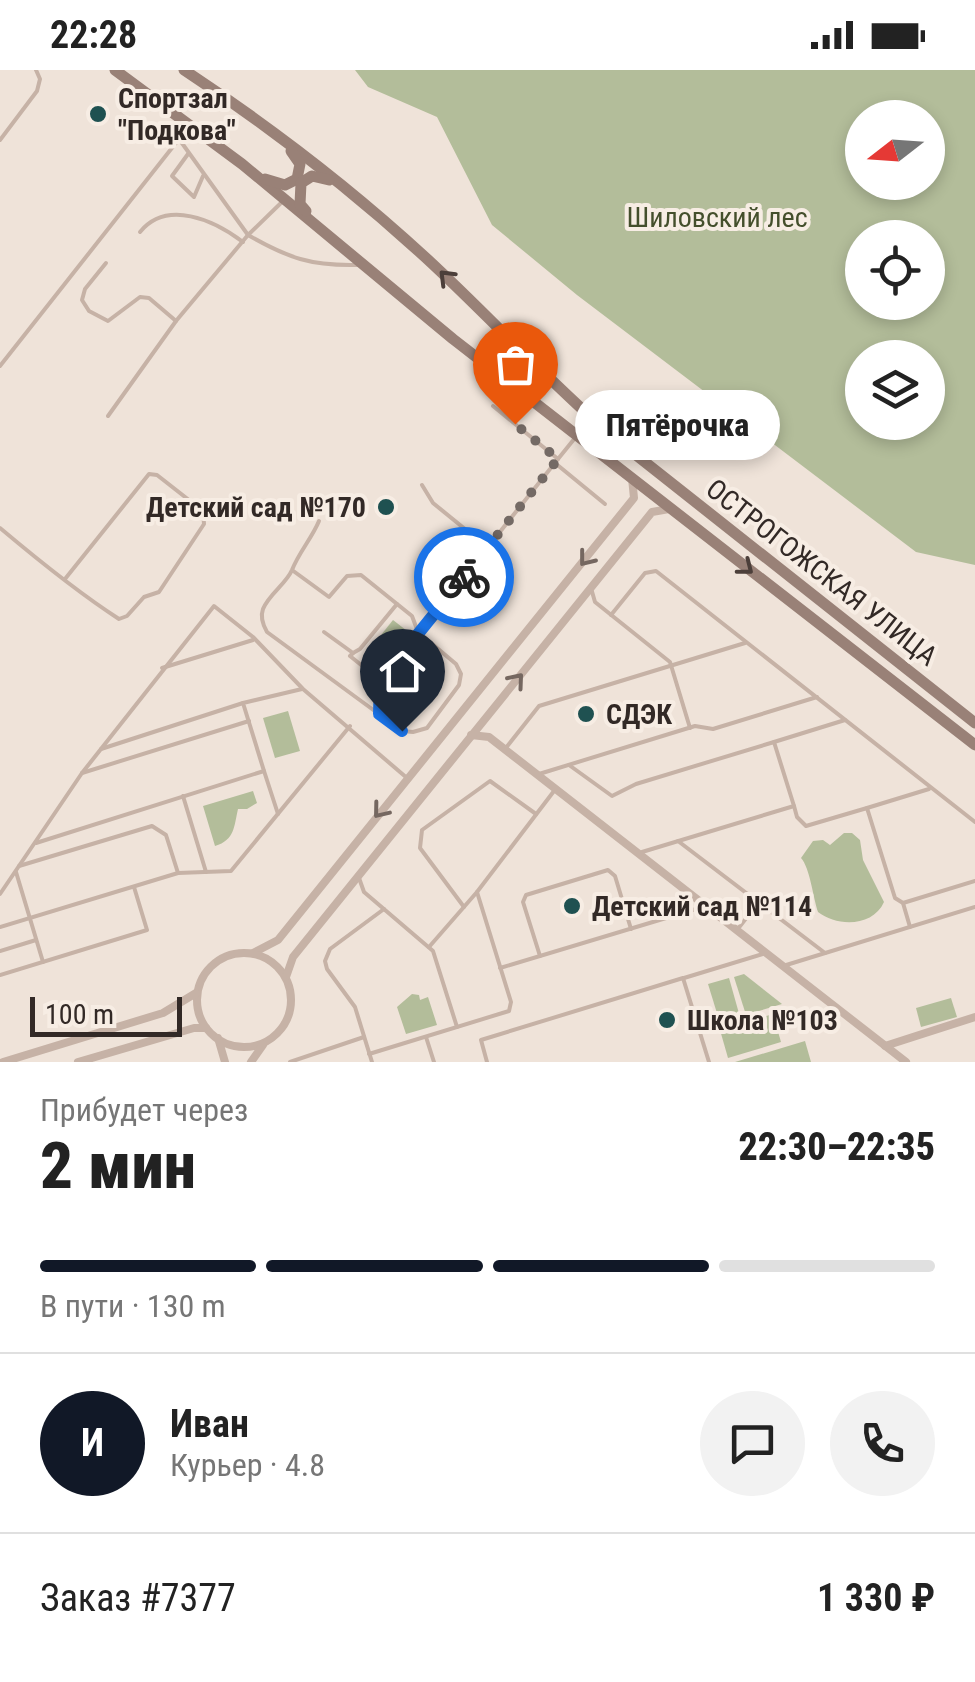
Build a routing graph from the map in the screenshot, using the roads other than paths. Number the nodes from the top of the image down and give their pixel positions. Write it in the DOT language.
graph roads {
  1 [pos="36,70"];
  2 [pos="115,70"];
  3 [pos="184,70"];
  4 [pos="281,137"];
  5 [pos="0,140"];
  6 [pos="188,154"];
  7 [pos="252,173"];
  8 [pos="203,176"];
  9 [pos="342,186"];
  10 [pos="285,199"];
  11 [pos="318,224"];
  12 [pos="140,232"];
  13 [pos="248,235"];
  14 [pos="242,242"];
  15 [pos="106,262"];
  16 [pos="361,265"];
  17 [pos="176,321"];
  18 [pos="0,366"];
  19 [pos="493,406"];
  20 [pos="108,416"];
  21 [pos="577,436"];
  22 [pos="557,461"];
  23 [pos="632,478"];
  24 [pos="422,486"];
  25 [pos="605,504"];
  26 [pos="669,508"];
  27 [pos="320,521"];
  28 [pos="0,528"];
  29 [pos="488,548"];
  30 [pos="292,570"];
  31 [pos="65,579"];
  32 [pos="591,588"];
  33 [pos="580,602"];
  34 [pos="595,602"];
  35 [pos="397,604"];
  36 [pos="612,615"];
  37 [pos="324,632"];
  38 [pos="419,633"];
  39 [pos="254,640"];
  40 [pos="746,642"];
  41 [pos="353,652"];
  42 [pos="671,665"];
  43 [pos="162,668"];
  44 [pos="380,681"];
  45 [pos="304,689"];
  46 [pos="816,697"];
  47 [pos="244,704"];
  48 [pos="379,714"];
  49 [pos="485,718"];
  50 [pos="845,720"];
  51 [pos="249,721"];
  52 [pos="975,723"];
  53 [pos="350,726"];
  54 [pos="690,728"];
  55 [pos="471,735"];
  56 [pos="490,737"];
  57 [pos="774,742"];
  58 [pos="975,745"];
  59 [pos="101,749"];
  60 [pos="505,749"];
  61 [pos="569,765"];
  62 [pos="264,771"];
  63 [pos="82,773"];
  64 [pos="538,774"];
  65 [pos="407,778"];
  66 [pos="555,788"];
  67 [pos="932,788"];
  68 [pos="183,796"];
  69 [pos="794,806"];
  70 [pos="867,808"];
  71 [pos="278,814"];
  72 [pos="536,814"];
  73 [pos="975,822"];
  74 [pos="678,841"];
  75 [pos="36,843"];
  76 [pos="639,853"];
  77 [pos="17,869"];
  78 [pos="206,872"];
  79 [pos="178,873"];
  80 [pos="358,876"];
  81 [pos="975,881"];
  82 [pos="134,887"];
  83 [pos="346,892"];
  84 [pos="364,892"];
  85 [pos="477,892"];
  86 [pos="0,894"];
  87 [pos="758,903"];
  88 [pos="903,903"];
  89 [pos="706,906"];
  90 [pos="464,907"];
  91 [pos="975,908"];
  92 [pos="384,910"];
  93 [pos="30,918"];
  94 [pos="0,927"];
  95 [pos="910,927"];
  96 [pos="631,929"];
  97 [pos="737,930"];
  98 [pos="36,940"];
  99 [pos="428,947"];
  100 [pos="0,951"];
  101 [pos="253,953"];
  102 [pos="766,953"];
  103 [pos="825,953"];
  104 [pos="540,956"];
  105 [pos="43,962"];
  106 [pos="783,966"];
  107 [pos="500,968"];
  108 [pos="0,974"];
  109 [pos="286,977"];
  110 [pos="683,978"];
  111 [pos="196,993"];
  112 [pos="975,1018"];
  113 [pos="457,1027"];
  114 [pos="206,1028"];
  115 [pos="426,1036"];
  116 [pos="364,1037"];
  117 [pos="218,1038"];
  118 [pos="265,1042"];
  119 [pos="885,1046"];
  120 [pos="369,1054"];
  121 [pos="2,1062"];
  122 [pos="78,1062"];
  123 [pos="225,1062"];
  124 [pos="251,1062"];
  125 [pos="290,1062"];
  126 [pos="372,1062"];
  127 [pos="434,1062"];
  128 [pos="487,1062"];
  129 [pos="709,1062"];
  130 [pos="906,1062"];
  1 -- 5 [label="lane"];
  2 -- 7 [label="street"];
  3 -- 4 [label="street, ОСТРОГОЖСКАЯ УЛИЦА"];
  4 -- 7 [label="street"];
  4 -- 9 [label="street, ОСТРОГОЖСКАЯ УЛИЦА"];
  6 -- 8 [label="lane"];
  6 -- 8 [label="lane"];
  6 -- 18 [label="lane"];
  7 -- 10 [label="street"];
  8 -- 13 [label="lane"];
  9 -- 11 [label="street"];
  52 -- 9 [label="street, ОСТРОГОЖСКАЯ УЛИЦА, one-way"];
  10 -- 11 [label="street"];
  10 -- 13 [label="lane"];
  11 -- 16 [label="street"];
  12 -- 14 [label="lane"];
  13 -- 14 [label="lane"];
  13 -- 16 [label="lane"];
  14 -- 17 [label="lane"];
  15 -- 17 [label="lane"];
  16 -- 21 [label="street"];
  17 -- 20 [label="lane"];
  19 -- 22 [label="lane"];
  21 -- 22 [label="lane"];
  21 -- 23 [label="street"];
  22 -- 25 [label="lane"];
  22 -- 29 [label="lane"];
  23 -- 26 [label="street"];
  23 -- 65 [label="street, one-way"];
  24 -- 29 [label="lane"];
  26 -- 32 [label="street"];
  26 -- 58 [label="street, one-way"];
  27 -- 30 [label="lane"];
  28 -- 31 [label="lane"];
  29 -- 38 [label="lane"];
  30 -- 35 [label="lane"];
  30 -- 48 [label="lane"];
  31 -- 31 [label="lane"];
  32 -- 33 [label="street"];
  32 -- 34 [label="lane"];
  33 -- 34 [label="lane"];
  49 -- 33 [label="street, one-way"];
  34 -- 36 [label="lane"];
  35 -- 38 [label="lane"];
  35 -- 41 [label="lane"];
  36 -- 40 [label="lane"];
  36 -- 42 [label="lane"];
  37 -- 41 [label="lane"];
  38 -- 44 [label="lane"];
  38 -- 48 [label="lane"];
  39 -- 43 [label="lane"];
  39 -- 43 [label="lane"];
  39 -- 45 [label="lane"];
  40 -- 42 [label="lane"];
  40 -- 46 [label="lane"];
  41 -- 44 [label="lane"];
  42 -- 54 [label="lane"];
  42 -- 60 [label="lane"];
  43 -- 59 [label="lane"];
  44 -- 48 [label="lane"];
  45 -- 47 [label="lane"];
  45 -- 53 [label="lane"];
  46 -- 50 [label="lane"];
  46 -- 54 [label="lane"];
  47 -- 51 [label="lane"];
  47 -- 59 [label="lane"];
  49 -- 55 [label="street"];
  49 -- 56 [label="street"];
  50 -- 57 [label="lane"];
  50 -- 67 [label="lane"];
  51 -- 62 [label="lane"];
  51 -- 63 [label="lane"];
  53 -- 65 [label="lane"];
  53 -- 71 [label="lane"];
  54 -- 61 [label="lane"];
  55 -- 56 [label="street"];
  55 -- 80 [label="street"];
  56 -- 60 [label="street"];
  57 -- 61 [label="lane"];
  57 -- 69 [label="lane"];
  59 -- 63 [label="lane"];
  60 -- 64 [label="street"];
  61 -- 64 [label="lane"];
  62 -- 68 [label="lane"];
  62 -- 71 [label="lane"];
  63 -- 75 [label="lane"];
  64 -- 66 [label="street"];
  65 -- 101 [label="street, one-way"];
  66 -- 72 [label="lane"];
  66 -- 76 [label="street"];
  67 -- 70 [label="lane"];
  67 -- 73 [label="lane"];
  68 -- 75 [label="lane"];
  68 -- 78 [label="lane"];
  69 -- 70 [label="lane"];
  69 -- 74 [label="lane"];
  70 -- 88 [label="lane"];
  71 -- 78 [label="lane"];
  72 -- 85 [label="lane"];
  72 -- 90 [label="lane"];
  74 -- 76 [label="lane"];
  74 -- 87 [label="lane"];
  75 -- 77 [label="lane"];
  76 -- 89 [label="street"];
  77 -- 79 [label="lane"];
  77 -- 86 [label="lane"];
  77 -- 93 [label="lane"];
  78 -- 79 [label="lane"];
  79 -- 82 [label="lane"];
  80 -- 83 [label="street"];
  80 -- 84 [label="lane"];
  81 -- 88 [label="lane"];
  82 -- 93 [label="lane"];
  82 -- 105 [label="lane"];
  83 -- 84 [label="lane"];
  83 -- 109 [label="street"];
  84 -- 92 [label="lane"];
  85 -- 90 [label="lane"];
  85 -- 107 [label="lane"];
  87 -- 97 [label="lane"];
  87 -- 103 [label="lane"];
  88 -- 95 [label="lane"];
  89 -- 96 [label="lane"];
  89 -- 97 [label="street"];
  90 -- 99 [label="lane"];
  91 -- 95 [label="lane"];
  92 -- 99 [label="lane"];
  92 -- 116 [label="lane"];
  93 -- 94 [label="lane"];
  93 -- 98 [label="lane"];
  95 -- 103 [label="lane"];
  96 -- 104 [label="lane"];
  96 -- 104 [label="lane"];
  97 -- 102 [label="street"];
  98 -- 100 [label="lane"];
  98 -- 105 [label="lane"];
  99 -- 113 [label="lane"];
  101 -- 109 [label="street"];
  101 -- 111 [label="street"];
  102 -- 106 [label="street"];
  102 -- 110 [label="lane"];
  103 -- 106 [label="lane"];
  104 -- 107 [label="lane"];
  105 -- 108 [label="lane"];
  106 -- 119 [label="street"];
  107 -- 113 [label="lane"];
  109 -- 118 [label="street"];
  110 -- 128 [label="lane"];
  110 -- 129 [label="lane"];
  111 -- 114 [label="street"];
  111 -- 121 [label="street"];
  112 -- 119 [label="street"];
  113 -- 115 [label="lane"];
  114 -- 117 [label="street"];
  114 -- 122 [label="street"];
  115 -- 120 [label="lane"];
  115 -- 127 [label="lane"];
  116 -- 120 [label="lane"];
  116 -- 125 [label="lane"];
  117 -- 118 [label="street"];
  117 -- 123 [label="street"];
  118 -- 124 [label="street"];
  119 -- 130 [label="street"];
  120 -- 126 [label="lane"];
}
